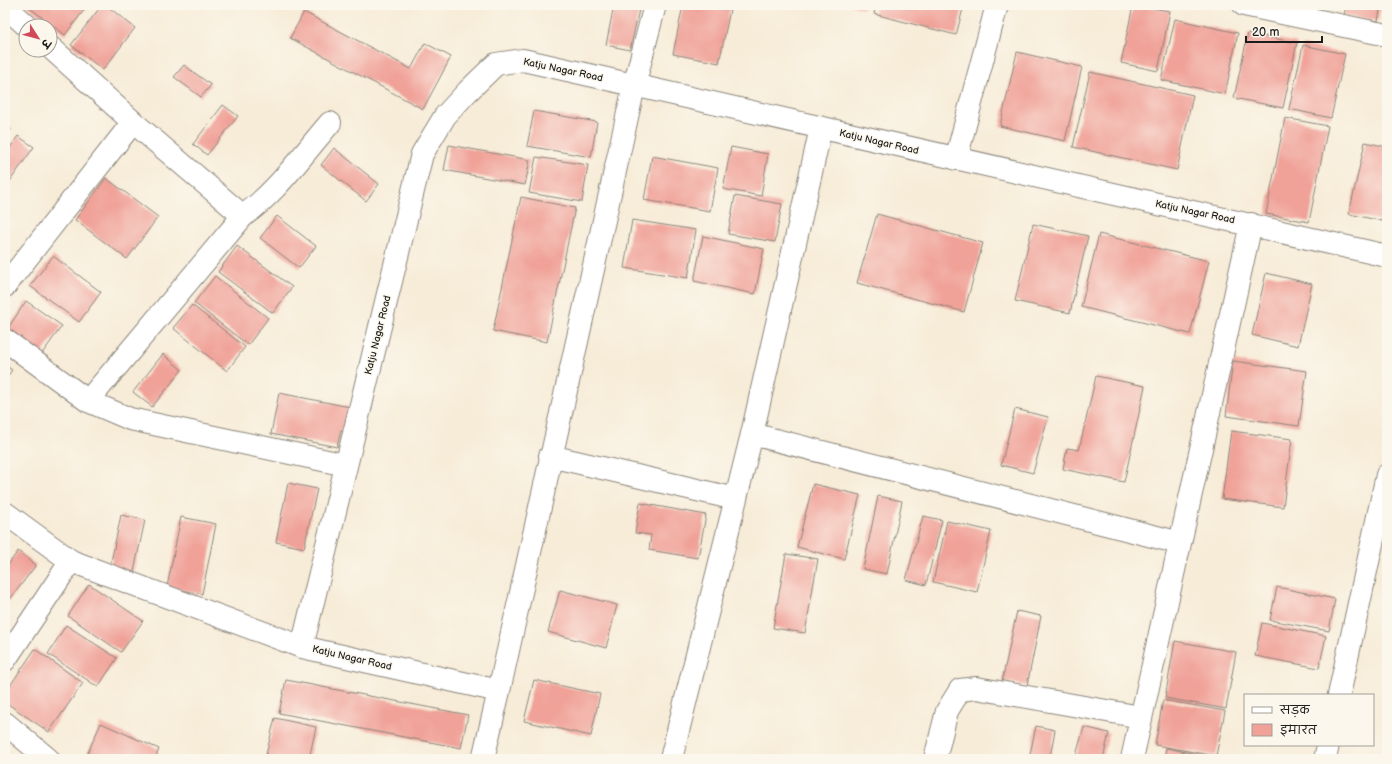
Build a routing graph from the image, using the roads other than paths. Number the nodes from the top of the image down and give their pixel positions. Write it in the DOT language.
graph roads {
  1 [pos="655,5"];
  2 [pos="997,5"];
  3 [pos="1244,5"];
  4 [pos="5,6"];
  5 [pos="18,18"];
  6 [pos="1387,35"];
  7 [pos="58,54"];
  8 [pos="634,86"];
  9 [pos="133,122"];
  10 [pos="330,123"];
  11 [pos="821,128"];
  12 [pos="956,159"];
  13 [pos="243,216"];
  14 [pos="1251,224"];
  15 [pos="1387,256"];
  16 [pos="5,286"];
  17 [pos="5,340"];
  18 [pos="88,401"];
  19 [pos="752,434"];
  20 [pos="550,456"];
  21 [pos="346,465"];
  22 [pos="1387,475"];
  23 [pos="736,499"];
  24 [pos="5,513"];
  25 [pos="1180,543"];
  26 [pos="71,561"];
  27 [pos="302,647"];
  28 [pos="5,660"];
  29 [pos="499,691"];
  30 [pos="1339,694"];
  31 [pos="1141,717"];
  32 [pos="5,723"];
  33 [pos="1328,746"];
  34 [pos="48,759"];
  35 [pos="483,759"];
  36 [pos="671,759"];
  37 [pos="935,759"];
  38 [pos="1132,759"];
  39 [pos="1324,759"];
  1 -- 8 [label="street"];
  2 -- 12 [label="street"];
  3 -- 6 [label="street"];
  4 -- 5 [label="street"];
  7 -- 9 [label="street"];
  8 -- 11 [label="street, Katju Nagar Road"];
  8 -- 20 [label="street"];
  8 -- 21 [label="street, Katju Nagar Road"];
  9 -- 13 [label="street"];
  9 -- 16 [label="street"];
  10 -- 13 [label="street"];
  11 -- 12 [label="street, Katju Nagar Road"];
  11 -- 19 [label="street"];
  12 -- 14 [label="street, Katju Nagar Road"];
  13 -- 18 [label="street"];
  14 -- 15 [label="street, Katju Nagar Road"];
  14 -- 25 [label="street"];
  17 -- 18 [label="street"];
  18 -- 21 [label="street"];
  19 -- 23 [label="street"];
  19 -- 25 [label="street"];
  20 -- 23 [label="street"];
  20 -- 29 [label="street"];
  21 -- 27 [label="street, Katju Nagar Road"];
  22 -- 30 [label="street"];
  23 -- 36 [label="street"];
  24 -- 26 [label="street"];
  25 -- 31 [label="street"];
  26 -- 27 [label="street"];
  26 -- 28 [label="street"];
  27 -- 29 [label="street, Katju Nagar Road"];
  29 -- 35 [label="street"];
  31 -- 37 [label="street"];
  31 -- 38 [label="street"];
  32 -- 34 [label="street"];
  33 -- 39 [label="street"];
}
